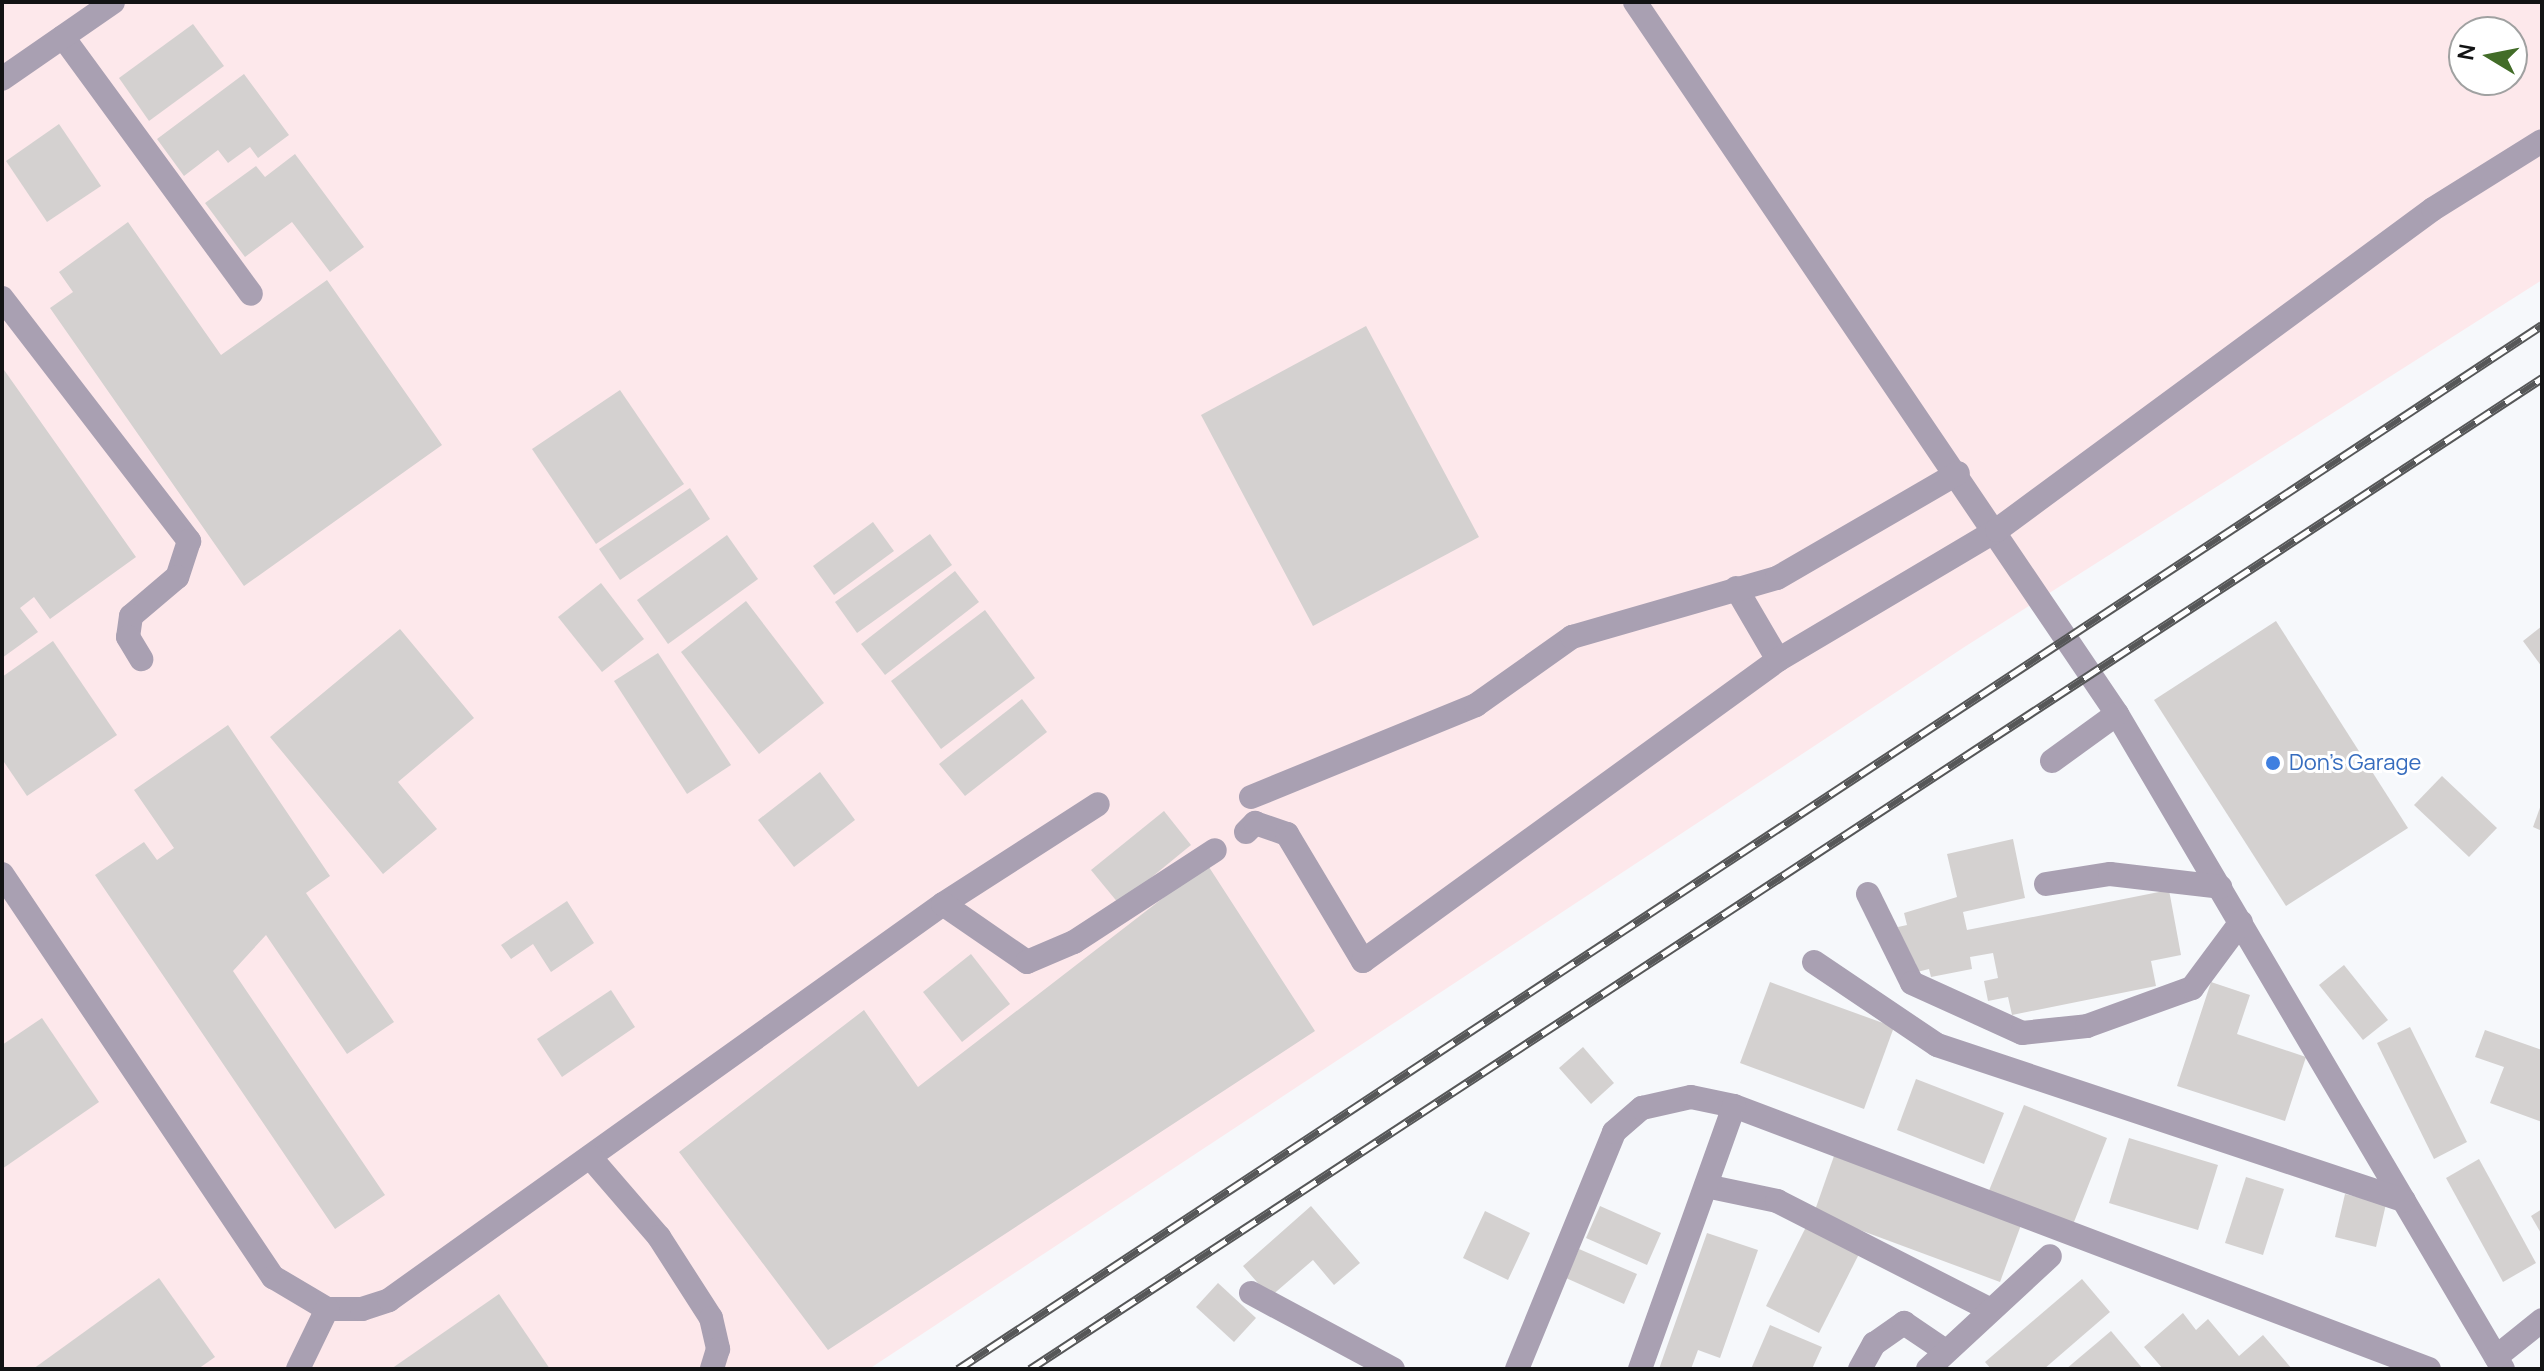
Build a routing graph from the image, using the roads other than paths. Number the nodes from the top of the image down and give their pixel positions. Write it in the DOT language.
graph roads {
  1 [pos="113,2"];
  2 [pos="1635,2"];
  3 [pos="63,37"];
  4 [pos="2,79"];
  5 [pos="2542,141"];
  6 [pos="251,294"];
  7 [pos="2,298"];
  8 [pos="1958,473"];
  9 [pos="1997,530"];
  10 [pos="1736,588"];
  11 [pos="141,659"];
  12 [pos="1778,660"];
  13 [pos="2117,714"];
  14 [pos="2052,761"];
  15 [pos="1251,797"];
  16 [pos="1098,804"];
  17 [pos="1246,832"];
  18 [pos="1215,850"];
  19 [pos="2,874"];
  20 [pos="2046,884"];
  21 [pos="2220,887"];
  22 [pos="1868,894"];
  23 [pos="943,904"];
  24 [pos="2241,922"];
  25 [pos="1814,962"];
  26 [pos="1734,1106"];
  27 [pos="590,1157"];
  28 [pos="1706,1186"];
  29 [pos="2404,1200"];
  30 [pos="2050,1256"];
  31 [pos="1251,1293"];
  32 [pos="327,1309"];
  33 [pos="1991,1310"];
  34 [pos="2542,1320"];
  35 [pos="1944,1350"];
  36 [pos="2499,1363"];
  37 [pos="298,1369"];
  38 [pos="712,1369"];
  39 [pos="1393,1369"];
  40 [pos="1517,1369"];
  41 [pos="1640,1369"];
  42 [pos="1860,1369"];
  43 [pos="1928,1369"];
  44 [pos="2429,1369"];
  1 -- 3 [label="street"];
  2 -- 8 [label="street"];
  3 -- 4 [label="street"];
  3 -- 6 [label="street"];
  5 -- 9 [label="street"];
  7 -- 11 [label="street"];
  8 -- 9 [label="street"];
  8 -- 10 [label="street"];
  9 -- 12 [label="street"];
  9 -- 13 [label="street"];
  10 -- 12 [label="street"];
  10 -- 15 [label="street"];
  12 -- 17 [label="street"];
  13 -- 14 [label="street"];
  13 -- 21 [label="street"];
  16 -- 23 [label="street"];
  18 -- 23 [label="street"];
  19 -- 32 [label="street"];
  20 -- 21 [label="street"];
  21 -- 24 [label="street"];
  22 -- 24 [label="street"];
  23 -- 27 [label="street"];
  24 -- 29 [label="street"];
  25 -- 29 [label="street"];
  26 -- 28 [label="street"];
  26 -- 40 [label="street"];
  26 -- 44 [label="street"];
  27 -- 32 [label="street"];
  27 -- 38 [label="street"];
  28 -- 33 [label="street"];
  28 -- 41 [label="street"];
  29 -- 36 [label="street"];
  30 -- 33 [label="street"];
  31 -- 39 [label="street"];
  32 -- 37 [label="street"];
  33 -- 35 [label="street"];
  34 -- 36 [label="street"];
  35 -- 42 [label="street"];
  35 -- 43 [label="street"];
}
